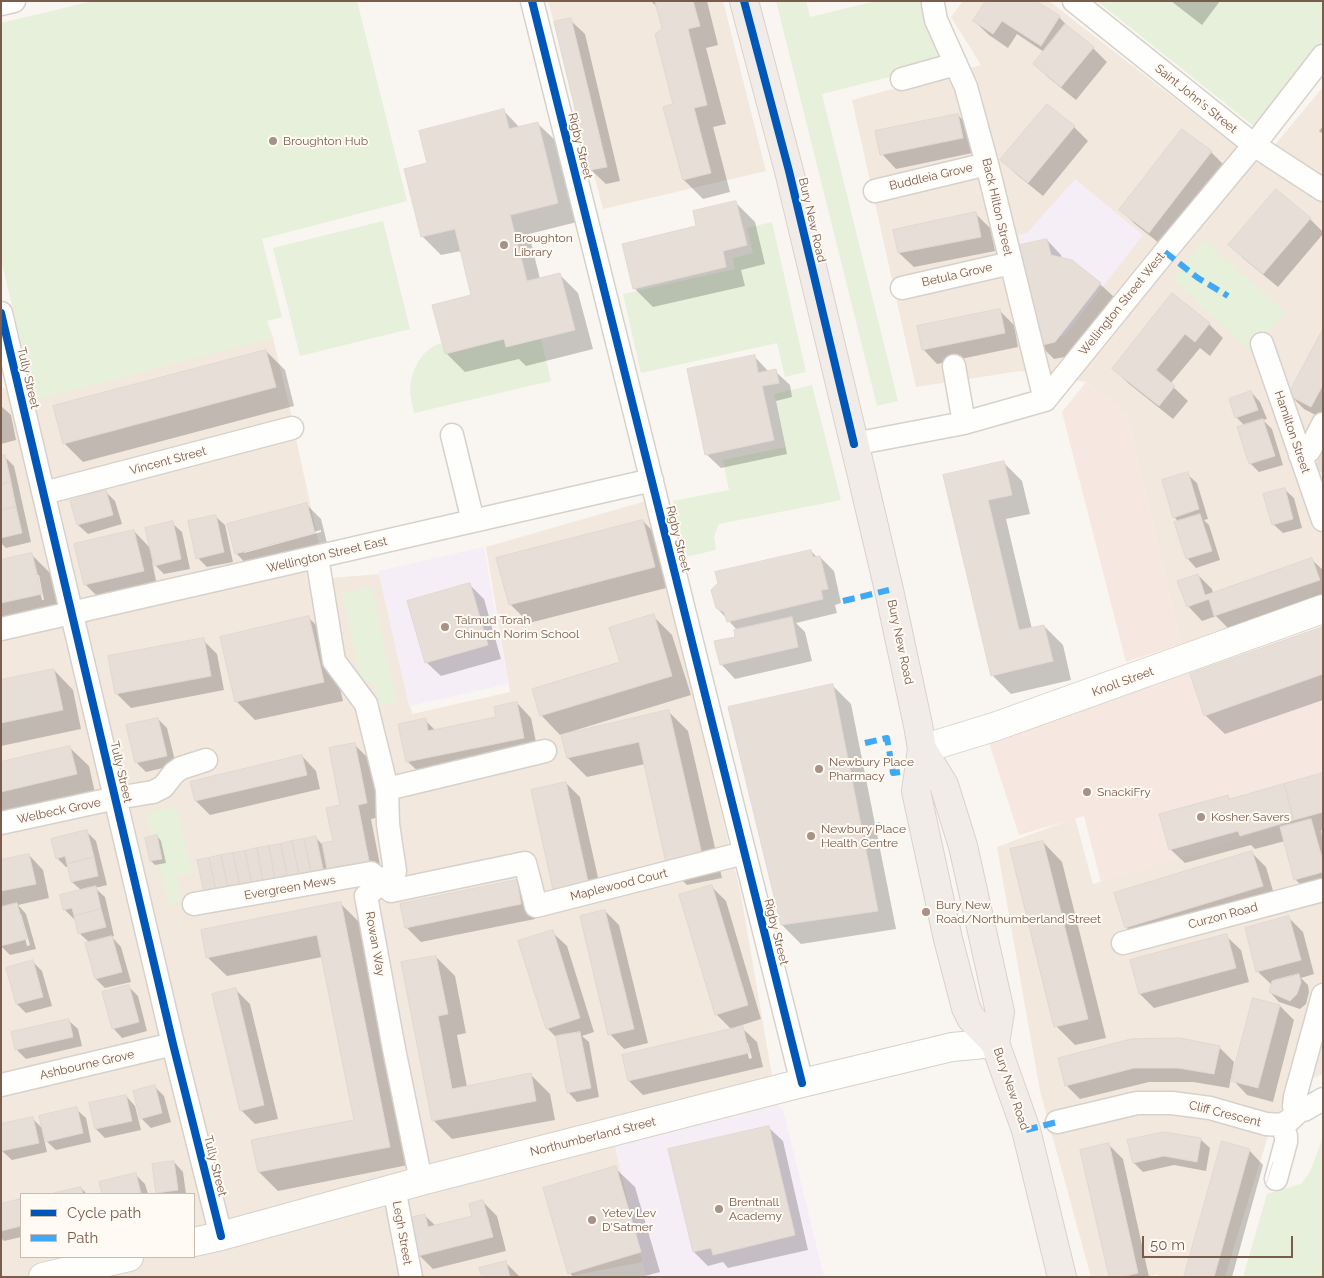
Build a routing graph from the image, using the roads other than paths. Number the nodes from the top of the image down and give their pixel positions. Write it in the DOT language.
graph roads {
  1 [pos="14,1"];
  2 [pos="532,1"];
  3 [pos="744,1"];
  4 [pos="1074,1"];
  5 [pos="1,4"];
  6 [pos="934,11"];
  7 [pos="1323,56"];
  8 [pos="956,64"];
  9 [pos="902,79"];
  10 [pos="1254,145"];
  11 [pos="988,164"];
  12 [pos="1323,190"];
  13 [pos="875,191"];
  14 [pos="1011,263"];
  15 [pos="902,288"];
  16 [pos="1,313"];
  17 [pos="1262,344"];
  18 [pos="954,366"];
  19 [pos="9,377"];
  20 [pos="1044,400"];
  21 [pos="964,423"];
  22 [pos="1323,424"];
  23 [pos="292,428"];
  24 [pos="452,435"];
  25 [pos="854,444"];
  26 [pos="1300,456"];
  27 [pos="652,480"];
  28 [pos="44,493"];
  29 [pos="1323,520"];
  30 [pos="473,521"];
  31 [pos="317,557"];
  32 [pos="1323,609"];
  33 [pos="72,613"];
  34 [pos="1,629"];
  35 [pos="922,749"];
  36 [pos="545,751"];
  37 [pos="206,760"];
  38 [pos="387,789"];
  39 [pos="116,798"];
  40 [pos="1,823"];
  41 [pos="744,853"];
  42 [pos="525,863"];
  43 [pos="382,882"];
  44 [pos="1323,890"];
  45 [pos="194,904"];
  46 [pos="1123,943"];
  47 [pos="1323,995"];
  48 [pos="995,1043"];
  49 [pos="173,1044"];
  50 [pos="802,1083"];
  51 [pos="1,1085"];
  52 [pos="1323,1099"];
  53 [pos="1300,1110"];
  54 [pos="1057,1122"];
  55 [pos="1282,1125"];
  56 [pos="1276,1178"];
  57 [pos="421,1181"];
  58 [pos="394,1188"];
  59 [pos="221,1236"];
  60 [pos="195,1242"];
  61 [pos="126,1258"];
  62 [pos="43,1277"];
  63 [pos="410,1277"];
  64 [pos="1062,1277"];
  1 -- 5 [label="street"];
  2 -- 27 [label="street, Rigby Street"];
  3 -- 25 [label="highway, Bury New Road"];
  4 -- 10 [label="street, Saint John's Street"];
  6 -- 8 [label="street, Back Hilton Street"];
  7 -- 10 [label="street, Wellington Street West"];
  8 -- 9 [label="street"];
  8 -- 11 [label="street, Back Hilton Street"];
  10 -- 12 [label="street, Saint John's Street"];
  10 -- 20 [label="street, Wellington Street West"];
  11 -- 13 [label="street, Buddleia Grove"];
  11 -- 14 [label="street, Back Hilton Street"];
  14 -- 15 [label="street, Betula Grove"];
  14 -- 20 [label="street, Back Hilton Street"];
  16 -- 19 [label="street, Tully Street"];
  17 -- 26 [label="street, Hamilton Street"];
  18 -- 21 [label="street"];
  19 -- 28 [label="street, Tully Street"];
  20 -- 21 [label="street"];
  21 -- 25 [label="street"];
  22 -- 26 [label="street"];
  23 -- 28 [label="street, Vincent Street"];
  24 -- 30 [label="street"];
  25 -- 35 [label="highway, Bury New Road"];
  26 -- 29 [label="street, Hamilton Street"];
  27 -- 30 [label="street, Wellington Street East"];
  27 -- 41 [label="street, Rigby Street"];
  28 -- 33 [label="street, Tully Street"];
  30 -- 31 [label="street, Wellington Street East"];
  31 -- 33 [label="street, Wellington Street East"];
  31 -- 38 [label="street"];
  32 -- 35 [label="street, Knoll Street"];
  33 -- 34 [label="street, Wellington Street East"];
  33 -- 39 [label="street, Tully Street"];
  35 -- 48 [label="highway, Bury New Road"];
  36 -- 38 [label="street"];
  37 -- 39 [label="street, Welbeck Grove"];
  38 -- 43 [label="street, Rowan Way"];
  39 -- 40 [label="street, Welbeck Grove"];
  39 -- 49 [label="street, Tully Street"];
  41 -- 42 [label="street, Maplewood Court"];
  41 -- 50 [label="street, Rigby Street"];
  42 -- 43 [label="street, Evergreen Mews"];
  43 -- 45 [label="street, Evergreen Mews"];
  43 -- 57 [label="street, Rowan Way"];
  44 -- 46 [label="street, Curzon Road"];
  47 -- 53 [label="street"];
  48 -- 50 [label="street, Northumberland Street"];
  48 -- 64 [label="highway, Bury New Road"];
  49 -- 51 [label="street, Ashbourne Grove"];
  49 -- 59 [label="street, Tully Street"];
  50 -- 57 [label="street, Northumberland Street"];
  52 -- 53 [label="street"];
  53 -- 55 [label="street"];
  54 -- 55 [label="street, Cliff Crescent"];
  55 -- 56 [label="street"];
  57 -- 58 [label="street, Northumberland Street"];
  58 -- 59 [label="street, Northumberland Street"];
  58 -- 63 [label="street, Legh Street"];
  59 -- 60 [label="street, Northumberland Street"];
  61 -- 62 [label="street"];
}
